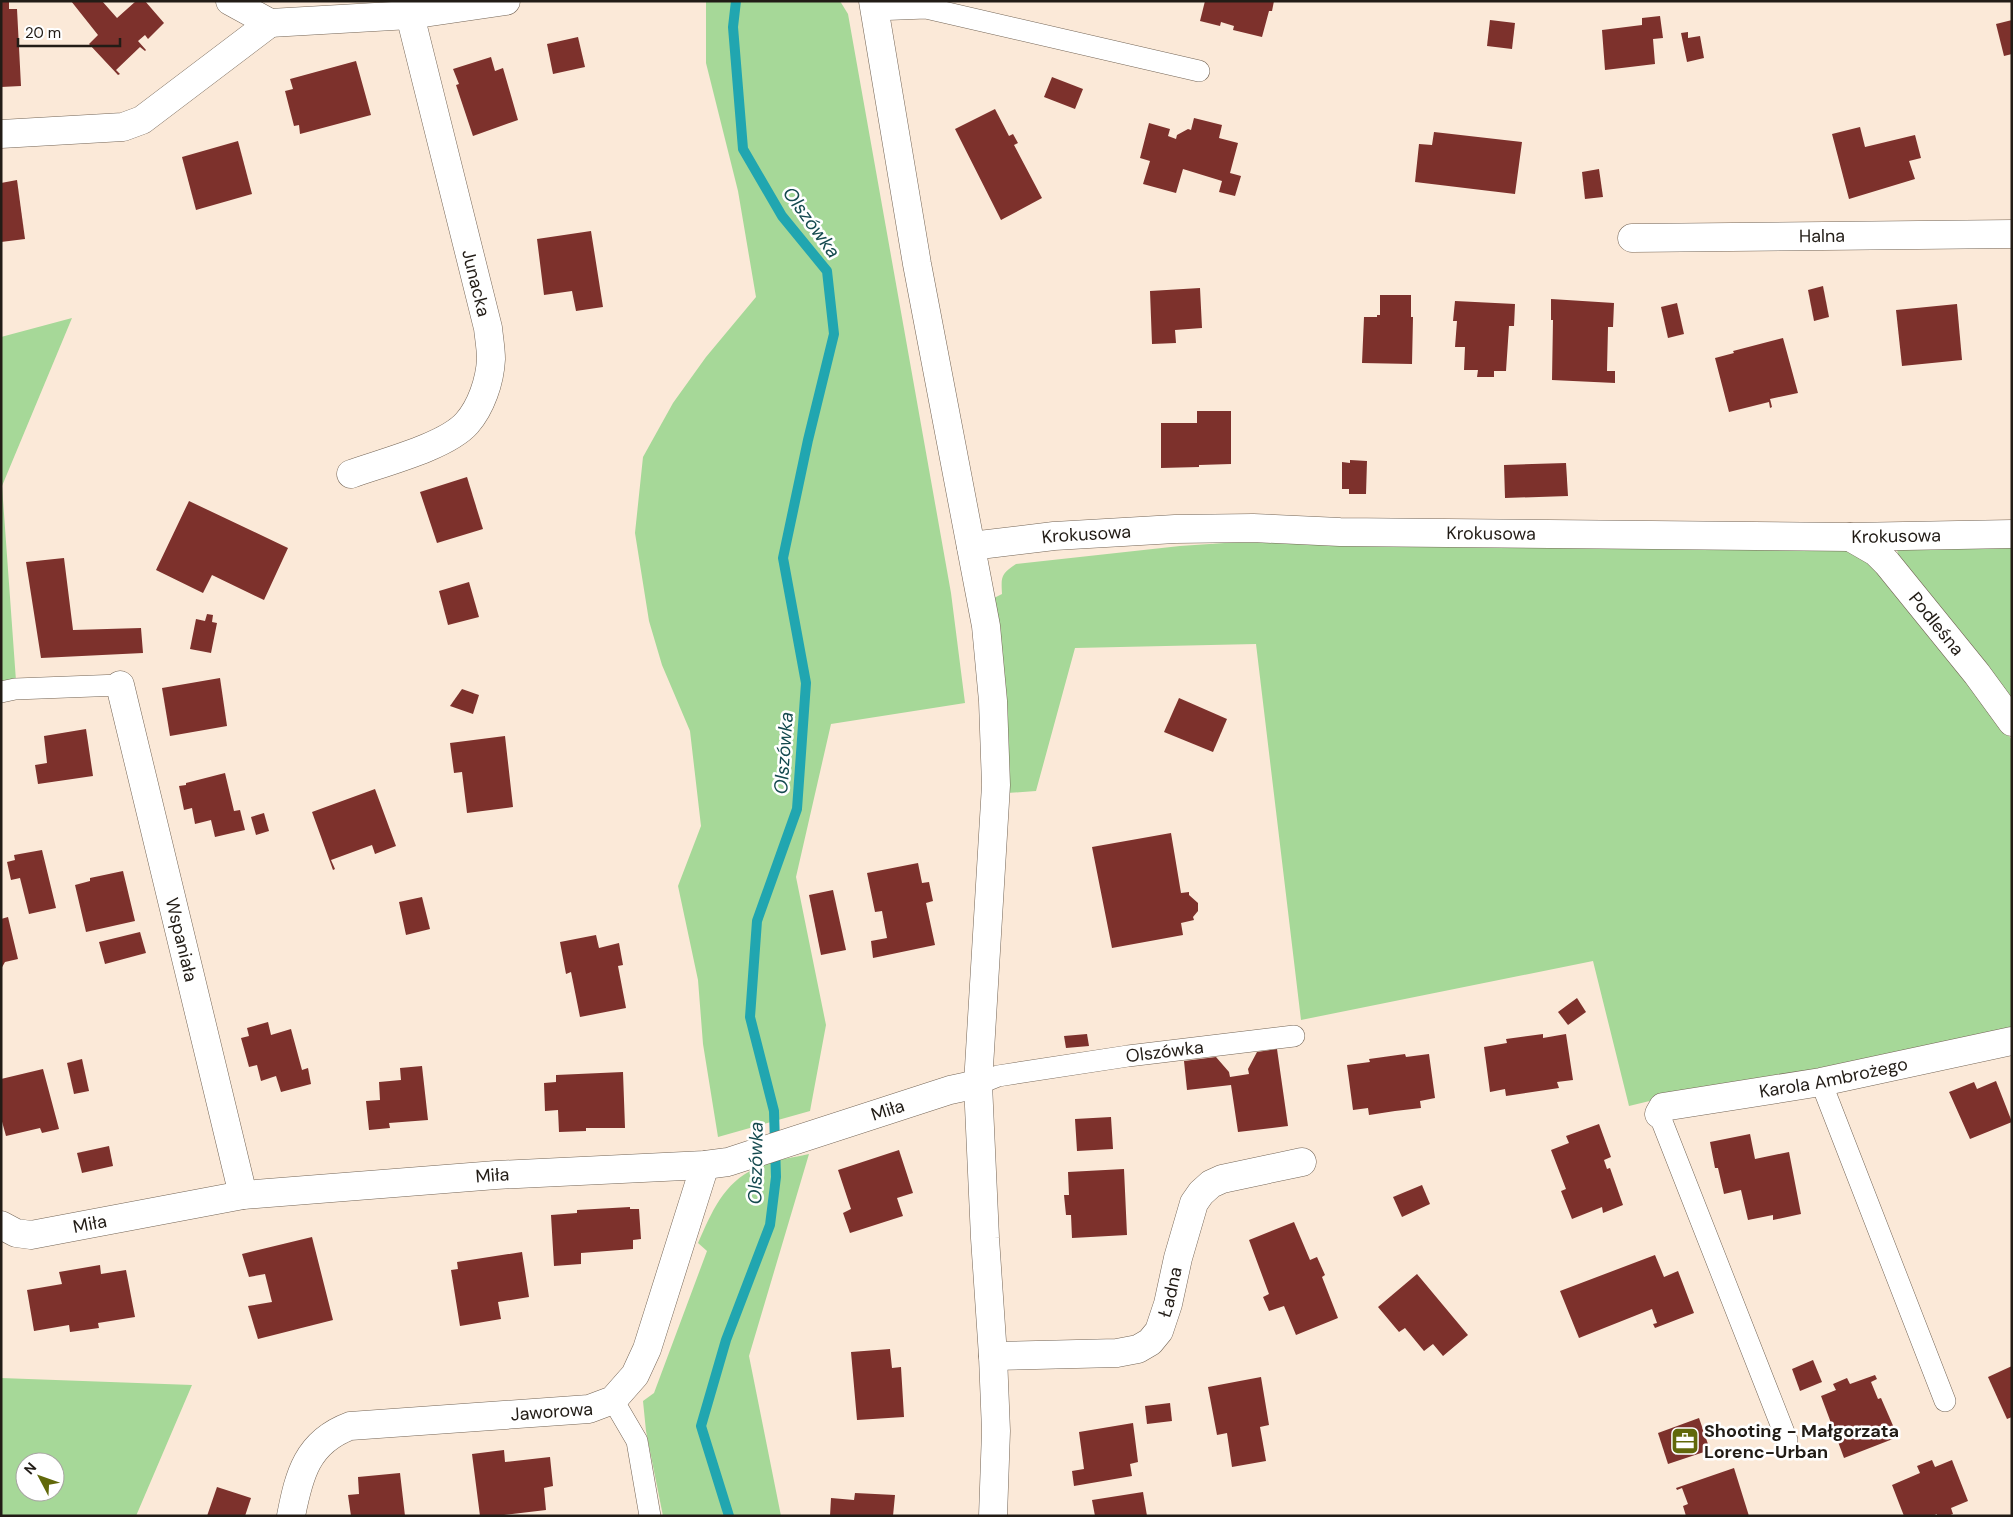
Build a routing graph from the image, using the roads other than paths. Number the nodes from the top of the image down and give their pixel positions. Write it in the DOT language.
graph roads {
  1 [pos="230,1"];
  2 [pos="506,1"];
  3 [pos="874,6"];
  4 [pos="410,15"];
  5 [pos="270,23"];
  6 [pos="1199,71"];
  7 [pos="1,134"];
  8 [pos="2012,234"];
  9 [pos="1632,238"];
  10 [pos="351,474"];
  11 [pos="2012,534"];
  12 [pos="1850,537"];
  13 [pos="971,546"];
  14 [pos="120,685"];
  15 [pos="1,692"];
  16 [pos="2012,722"];
  17 [pos="1294,1036"];
  18 [pos="2012,1041"];
  19 [pos="1821,1082"];
  20 [pos="978,1084"];
  21 [pos="1659,1114"];
  22 [pos="1302,1162"];
  23 [pos="716,1164"];
  24 [pos="242,1195"];
  25 [pos="1,1225"];
  26 [pos="993,1356"];
  27 [pos="613,1400"];
  28 [pos="1945,1401"];
  29 [pos="1787,1440"];
  30 [pos="291,1516"];
  31 [pos="650,1516"];
  32 [pos="993,1516"];
  1 -- 5 [label="street"];
  2 -- 4 [label="street"];
  3 -- 6 [label="lane"];
  3 -- 13 [label="street"];
  4 -- 5 [label="street"];
  4 -- 10 [label="street, Junacka"];
  5 -- 7 [label="street"];
  8 -- 9 [label="street, Halna"];
  11 -- 12 [label="street, Krokusowa"];
  12 -- 13 [label="street, Krokusowa"];
  12 -- 16 [label="street, Podleśna"];
  13 -- 20 [label="street"];
  14 -- 15 [label="lane"];
  14 -- 24 [label="street, Wspaniała"];
  17 -- 20 [label="lane, Olszówka"];
  18 -- 19 [label="street, Karola Ambrożego"];
  19 -- 21 [label="street, Karola Ambrożego"];
  19 -- 28 [label="lane"];
  20 -- 23 [label="street, Miła"];
  20 -- 26 [label="street"];
  21 -- 29 [label="lane"];
  22 -- 26 [label="street, Ładna"];
  23 -- 24 [label="street, Miła"];
  23 -- 27 [label="street, Jaworowa"];
  24 -- 25 [label="street, Miła"];
  26 -- 32 [label="street"];
  27 -- 30 [label="street, Jaworowa"];
  27 -- 31 [label="lane"];
}
